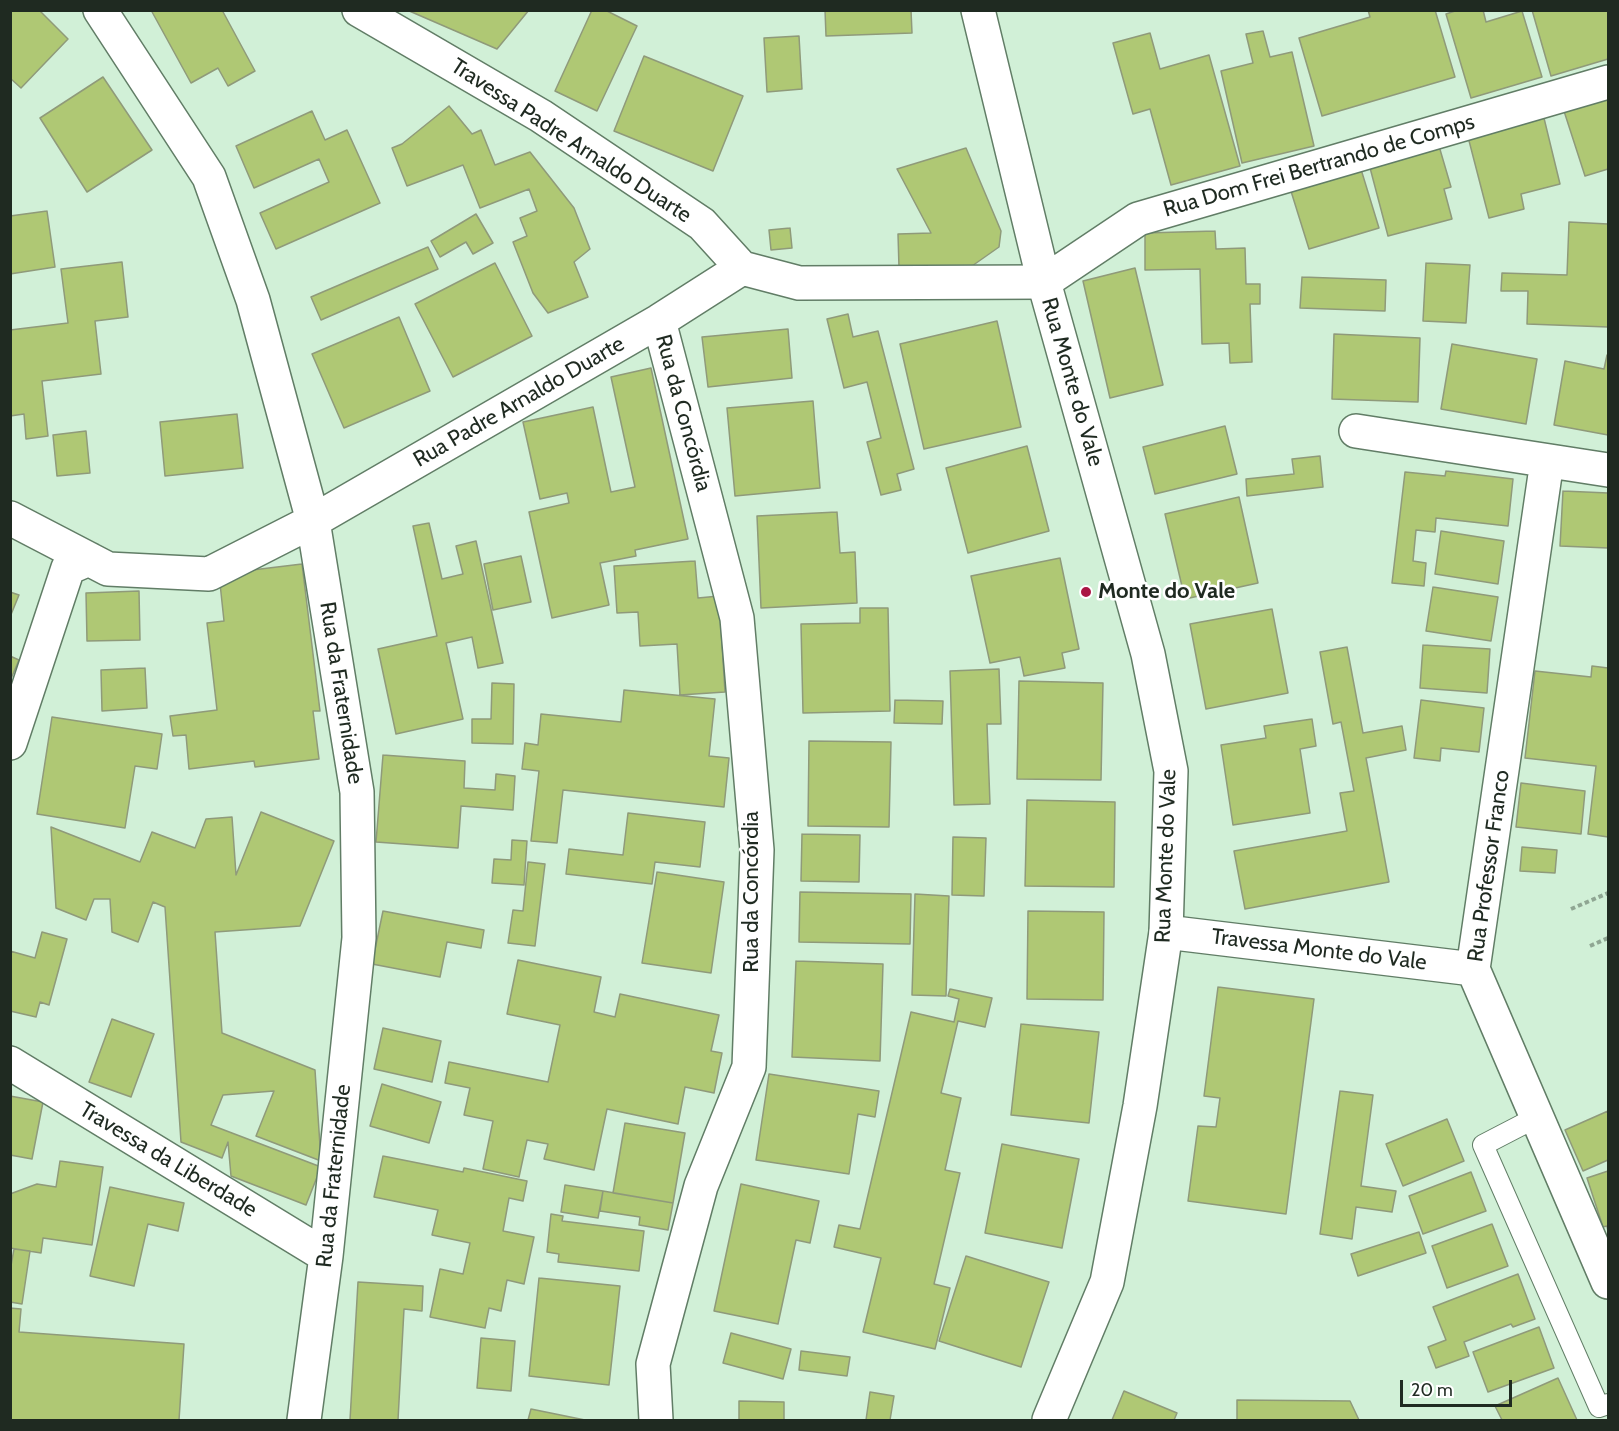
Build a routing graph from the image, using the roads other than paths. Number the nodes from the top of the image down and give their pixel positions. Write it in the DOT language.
graph roads {
  1 [pos="100,10"];
  2 [pos="359,10"];
  3 [pos="978,10"];
  4 [pos="1608,82"];
  5 [pos="742,267"];
  6 [pos="1044,282"];
  7 [pos="659,321"];
  8 [pos="1356,431"];
  9 [pos="1547,461"];
  10 [pos="1608,470"];
  11 [pos="10,518"];
  12 [pos="313,521"];
  13 [pos="89,559"];
  14 [pos="10,743"];
  15 [pos="1166,932"];
  16 [pos="1473,969"];
  17 [pos="10,1063"];
  18 [pos="1537,1118"];
  19 [pos="326,1256"];
  20 [pos="1608,1282"];
  21 [pos="1608,1404"];
  22 [pos="304,1420"];
  23 [pos="656,1420"];
  24 [pos="1048,1420"];
  1 -- 12 [label="street, Rua da Fraternidade"];
  2 -- 5 [label="street, Travessa Padre Arnaldo Duarte"];
  3 -- 6 [label="street, Rua Monte do Vale"];
  4 -- 6 [label="street, Rua Dom Frei Bertrando de Comps"];
  5 -- 6 [label="street"];
  5 -- 7 [label="street, Rua Padre Arnaldo Duarte"];
  6 -- 15 [label="street, Rua Monte do Vale"];
  7 -- 12 [label="street, Rua Padre Arnaldo Duarte"];
  7 -- 23 [label="street, Rua da Concórdia"];
  8 -- 9 [label="street"];
  9 -- 10 [label="street"];
  9 -- 16 [label="street, Rua Professor Franco"];
  11 -- 13 [label="street, Rua Padre Arnaldo Duarte"];
  12 -- 13 [label="street, Rua Padre Arnaldo Duarte"];
  12 -- 19 [label="street, Rua da Fraternidade"];
  13 -- 14 [label="street"];
  15 -- 16 [label="street, Travessa Monte do Vale"];
  15 -- 24 [label="street, Rua Monte do Vale"];
  16 -- 18 [label="street, Rua Professor Franco"];
  17 -- 19 [label="street, Travessa da Liberdade"];
  18 -- 20 [label="street, Rua Professor Franco"];
  18 -- 21 [label="lane"];
  19 -- 22 [label="street, Rua da Fraternidade"];
}
